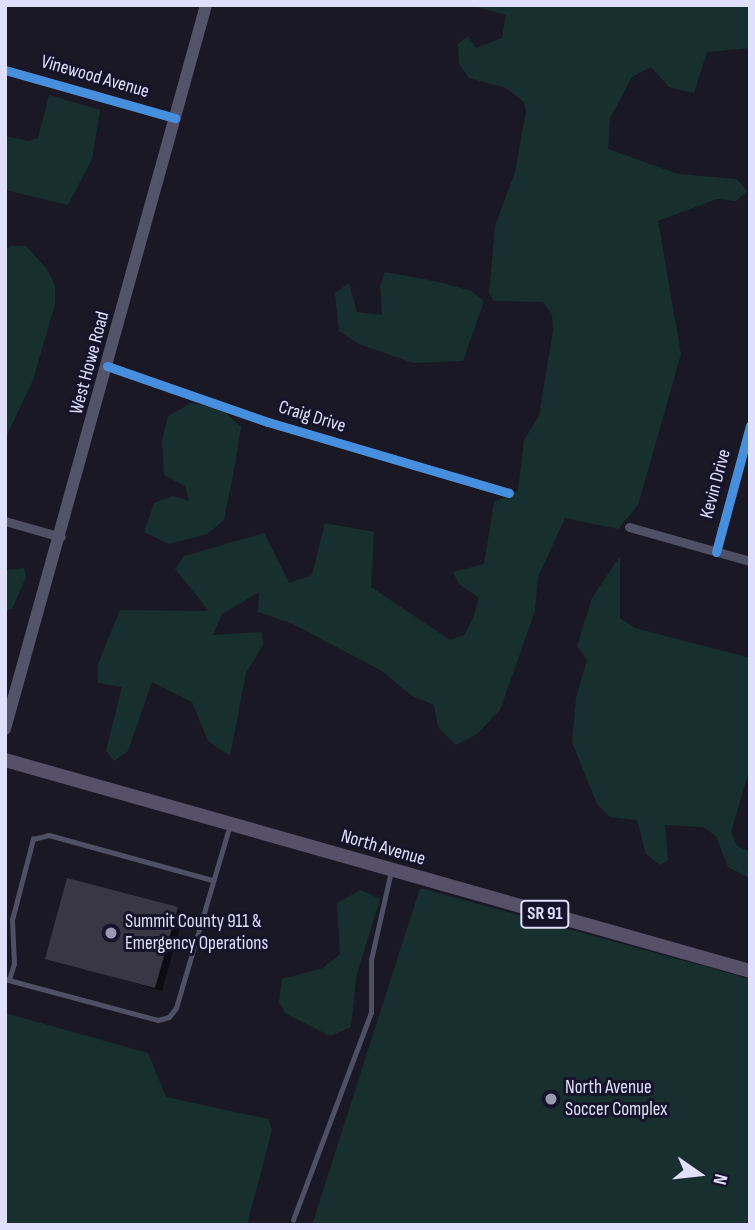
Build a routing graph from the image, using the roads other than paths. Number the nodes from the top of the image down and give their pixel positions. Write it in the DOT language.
graph roads {
  1 [pos="206,5"];
  2 [pos="5,70"];
  3 [pos="175,118"];
  4 [pos="107,366"];
  5 [pos="750,426"];
  6 [pos="509,493"];
  7 [pos="5,521"];
  8 [pos="629,527"];
  9 [pos="61,537"];
  10 [pos="716,552"];
  11 [pos="750,561"];
  12 [pos="5,729"];
  13 [pos="5,760"];
  14 [pos="230,824"];
  15 [pos="391,870"];
  16 [pos="213,880"];
  17 [pos="750,971"];
  18 [pos="7,979"];
  19 [pos="293,1220"];
  1 -- 3 [label="main road, West Howe Road"];
  2 -- 3 [label="street, Vinewood Avenue"];
  3 -- 4 [label="main road, West Howe Road"];
  4 -- 6 [label="street, Craig Drive"];
  4 -- 9 [label="main road, West Howe Road"];
  5 -- 10 [label="street, Kevin Drive"];
  7 -- 9 [label="street"];
  8 -- 10 [label="street"];
  9 -- 12 [label="main road, West Howe Road"];
  10 -- 11 [label="street"];
  13 -- 14 [label="main road, North Avenue / SR 91"];
  14 -- 15 [label="main road, North Avenue / SR 91"];
  14 -- 16 [label="lane"];
  15 -- 17 [label="main road, North Avenue / SR 91"];
  15 -- 19 [label="lane"];
  16 -- 18 [label="lane"];
  16 -- 18 [label="lane"];
}
